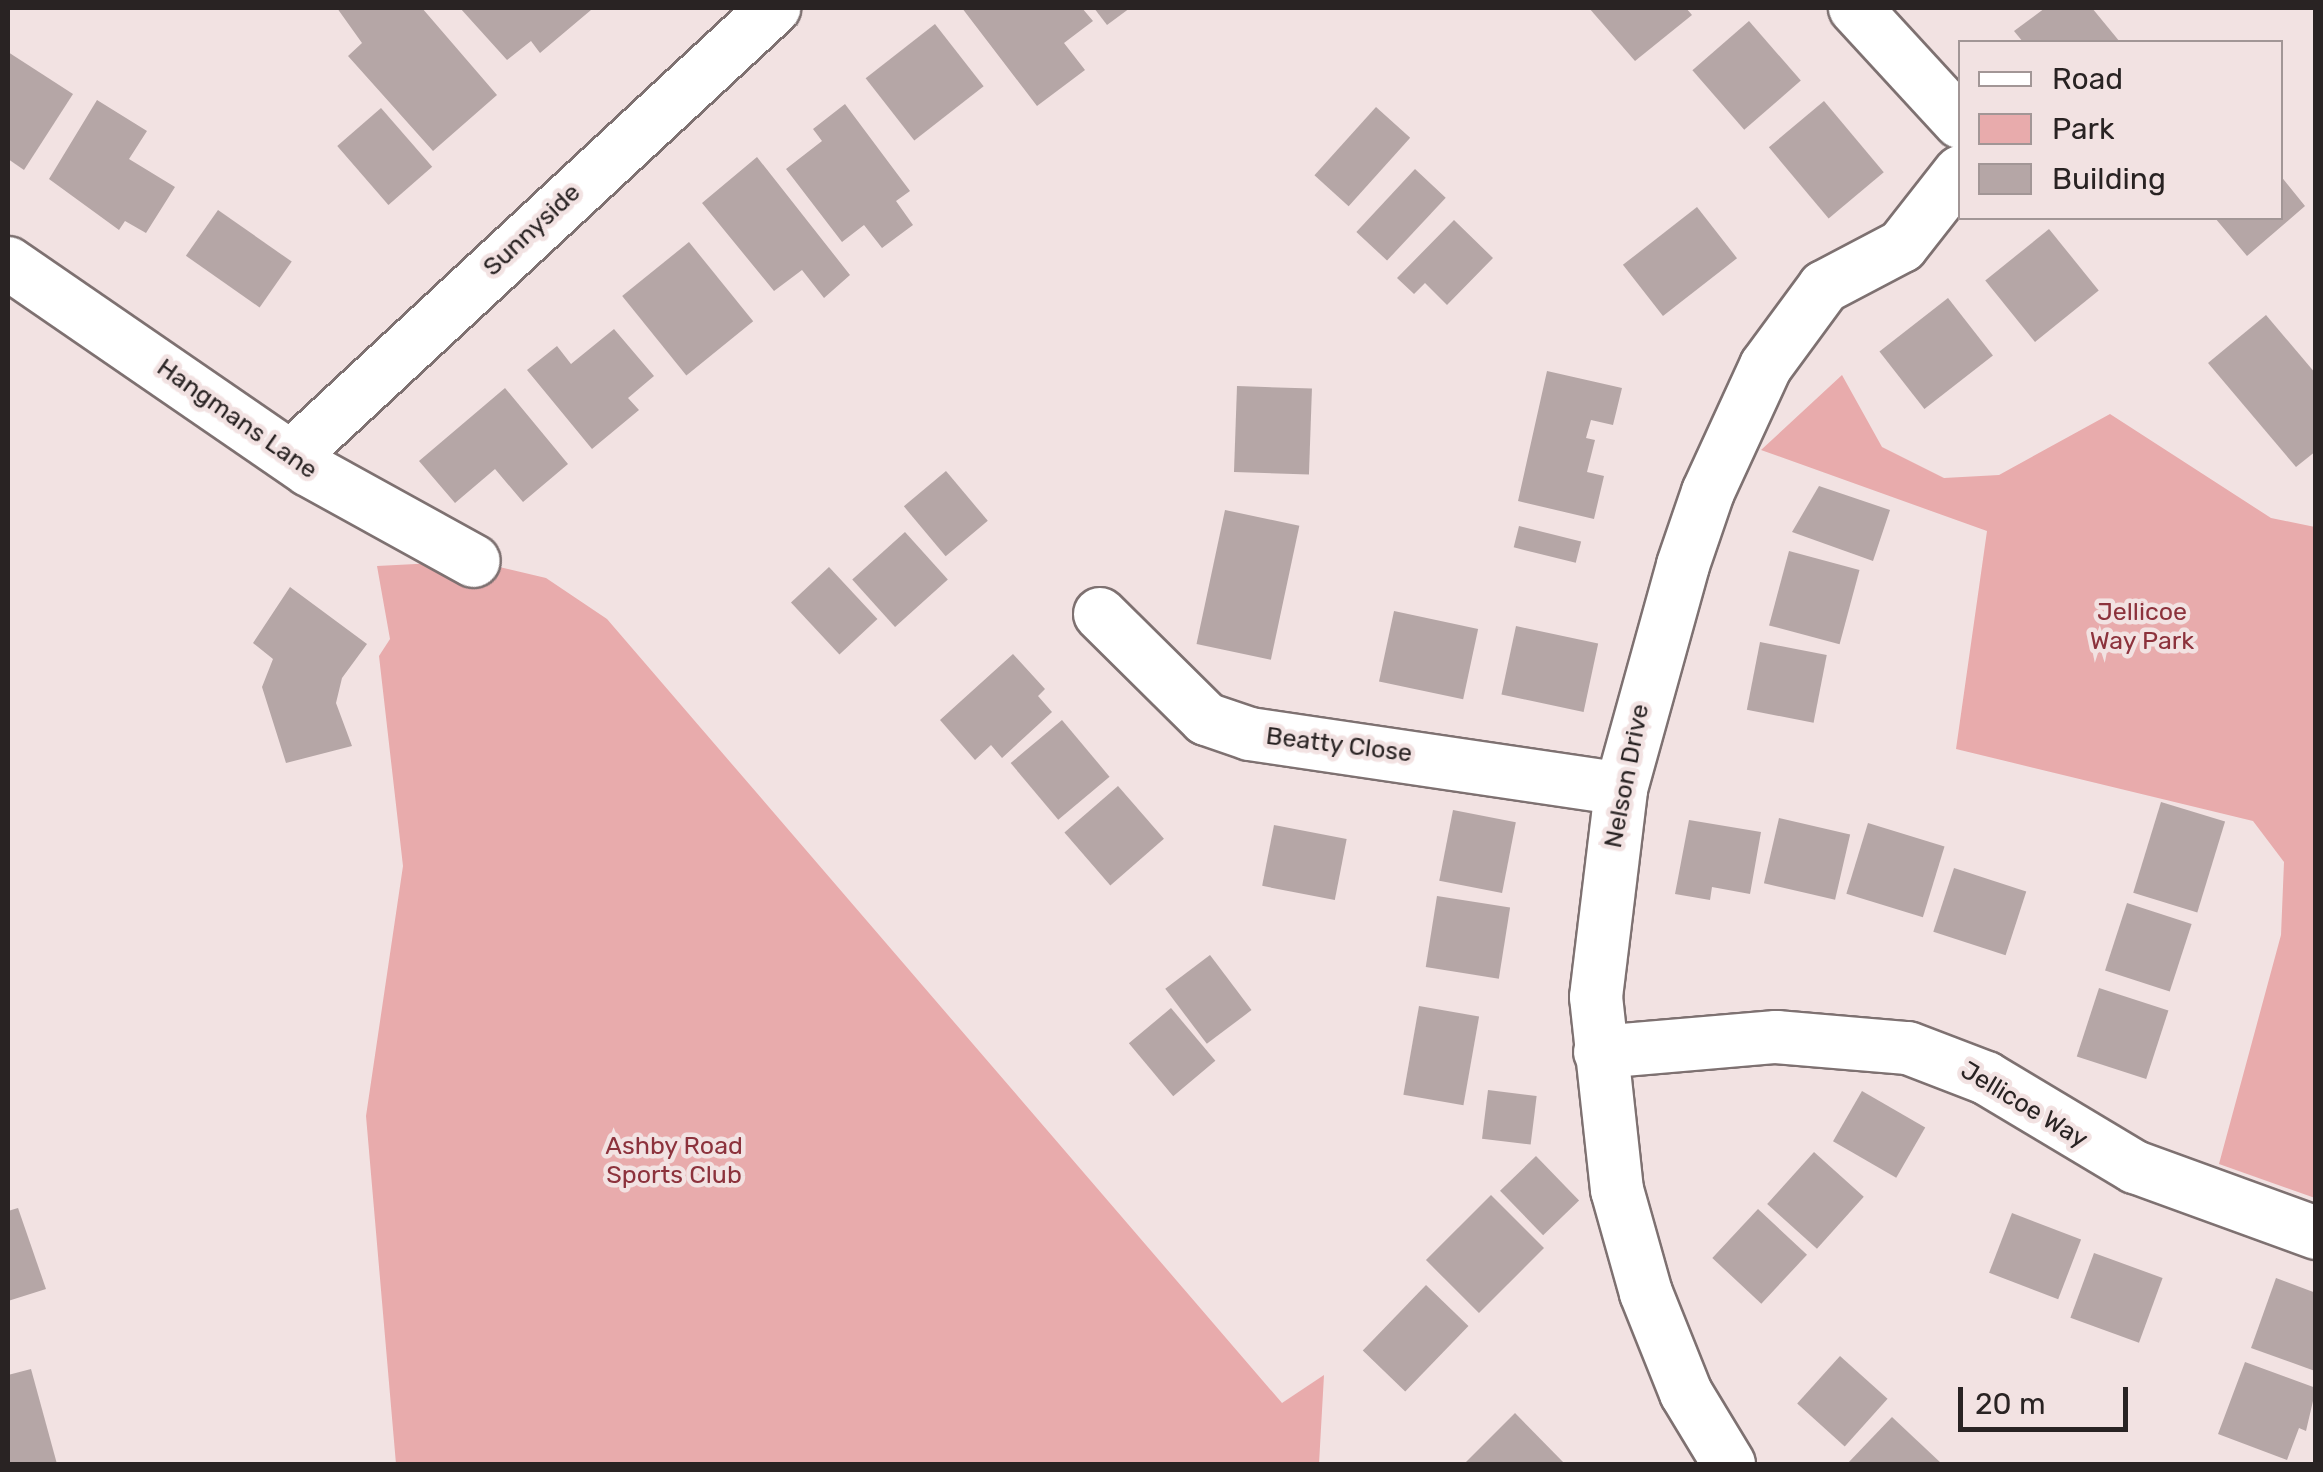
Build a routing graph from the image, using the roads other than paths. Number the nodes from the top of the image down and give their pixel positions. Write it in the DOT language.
graph roads {
  1 [pos="774,8"];
  2 [pos="1856,8"];
  3 [pos="1958,120"];
  4 [pos="1958,175"];
  5 [pos="8,263"];
  6 [pos="293,455"];
  7 [pos="474,561"];
  8 [pos="1100,614"];
  9 [pos="1621,789"];
  10 [pos="1600,1052"];
  11 [pos="2316,1233"];
  12 [pos="1729,1464"];
  1 -- 6 [label="street, Sunnyside"];
  2 -- 3 [label="street"];
  4 -- 9 [label="street, Nelson Drive"];
  5 -- 6 [label="street, Hangmans Lane"];
  6 -- 7 [label="street, Hangmans Lane"];
  8 -- 9 [label="street, Beatty Close"];
  9 -- 10 [label="street, Nelson Drive"];
  10 -- 11 [label="street, Jellicoe Way"];
  10 -- 12 [label="street, Nelson Drive"];
}
